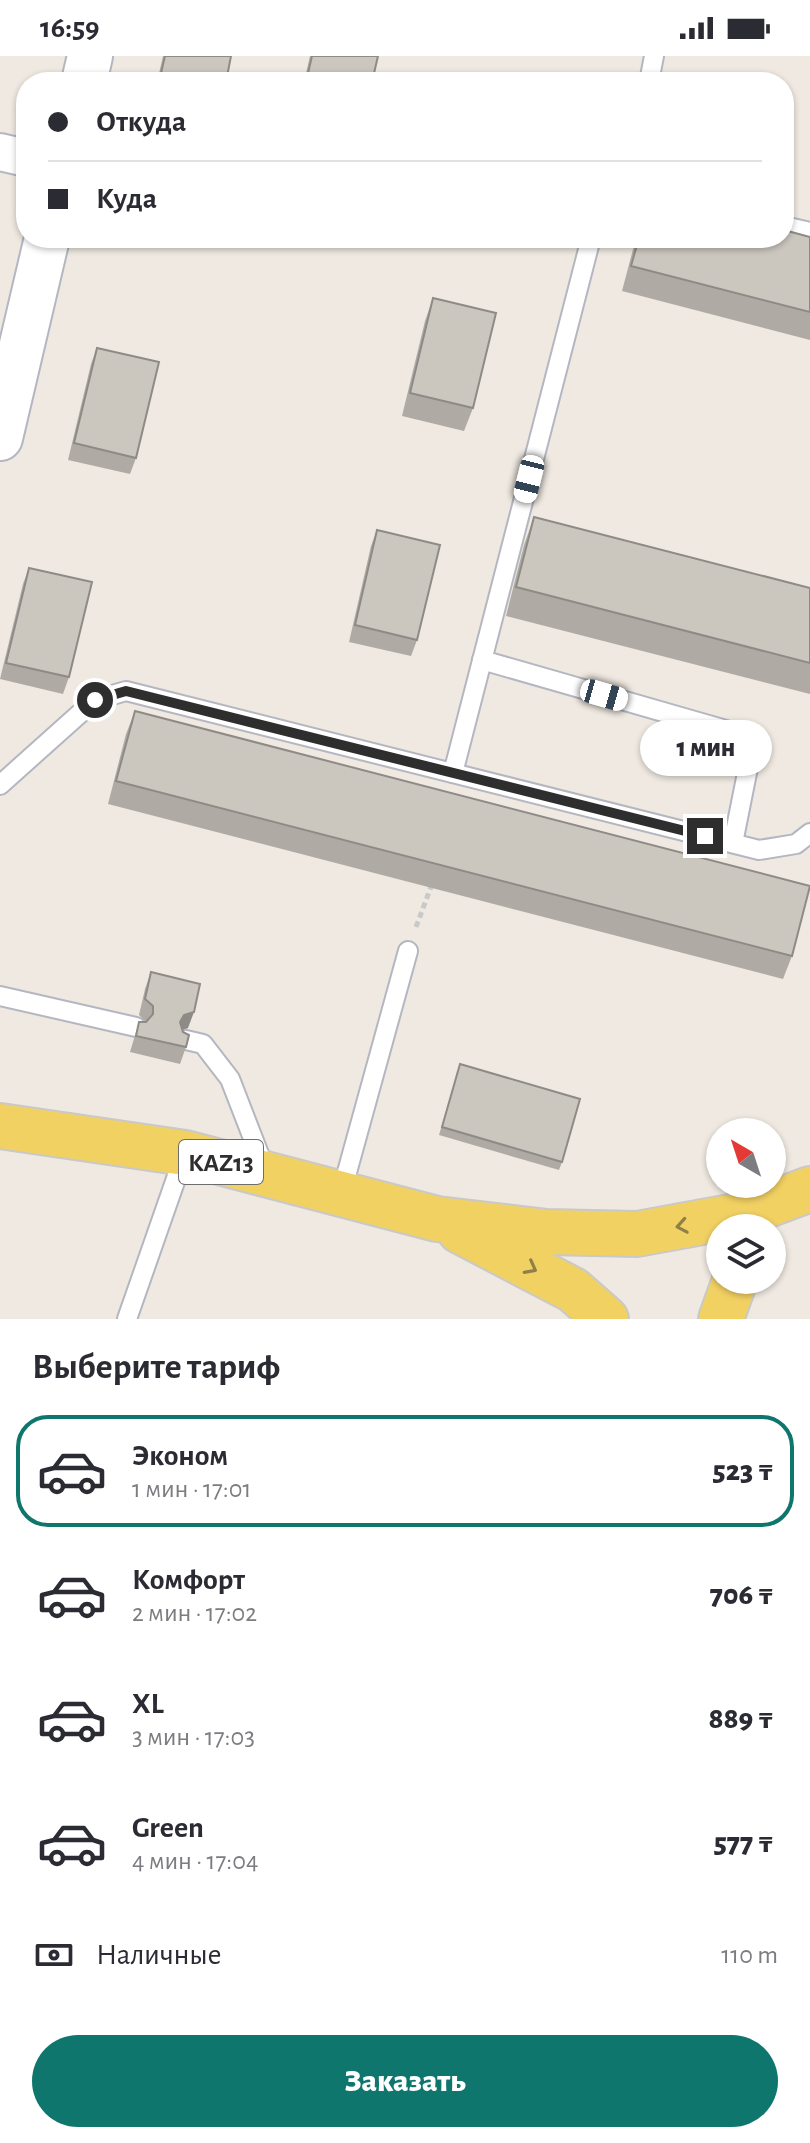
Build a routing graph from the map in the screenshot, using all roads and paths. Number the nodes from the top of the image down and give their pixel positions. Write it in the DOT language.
graph roads {
  1 [pos="45,248"];
  2 [pos="588,248"];
  3 [pos="0,438"];
  4 [pos="482,660"];
  5 [pos="453,773"];
  6 [pos="0,785"];
  7 [pos="810,833"];
  8 [pos="733,843"];
  9 [pos="434,880"];
  10 [pos="408,951"];
  11 [pos="0,996"];
  12 [pos="136,1027"];
  13 [pos="186,1040"];
  14 [pos="0,1126"];
  15 [pos="185,1153"];
  16 [pos="267,1175"];
  17 [pos="810,1191"];
  18 [pos="341,1194"];
  19 [pos="783,1214"];
  20 [pos="437,1219"];
  21 [pos="730,1294"];
  22 [pos="127,1319"];
  23 [pos="606,1319"];
  24 [pos="721,1319"];
  1 -- 3 [label="street"];
  2 -- 4 [label="lane"];
  4 -- 5 [label="lane"];
  4 -- 8 [label="lane"];
  5 -- 6 [label="lane"];
  5 -- 8 [label="lane"];
  7 -- 8 [label="lane"];
  9 -- 10 [label="path"];
  10 -- 18 [label="lane"];
  11 -- 12 [label="lane"];
  13 -- 16 [label="lane"];
  14 -- 15 [label="main road, KAZ13"];
  15 -- 16 [label="main road, KAZ13"];
  15 -- 22 [label="lane"];
  16 -- 18 [label="main road, KAZ13"];
  17 -- 19 [label="main road, KAZ13"];
  17 -- 20 [label="main road, KAZ13, one-way"];
  18 -- 20 [label="main road, KAZ13"];
  20 -- 23 [label="main road, KAZ13, one-way"];
  21 -- 24 [label="main road"];
}
